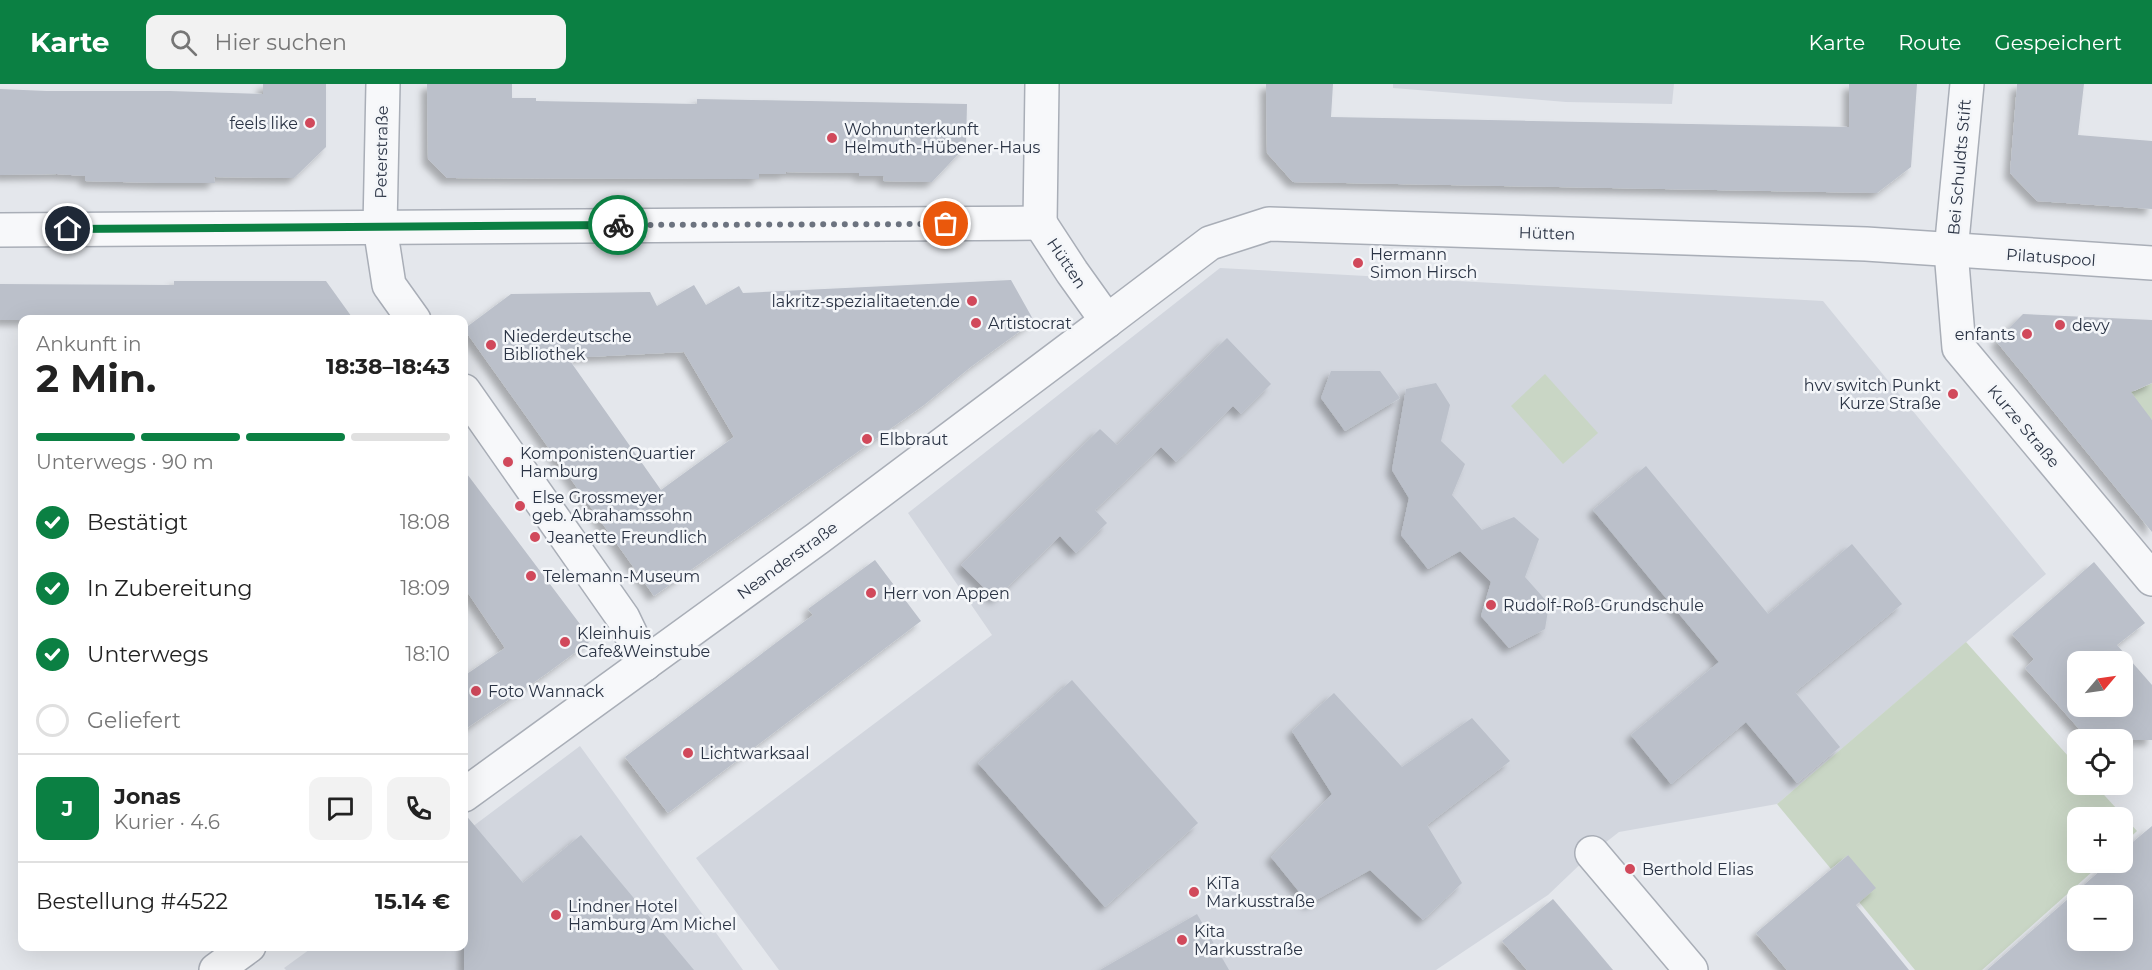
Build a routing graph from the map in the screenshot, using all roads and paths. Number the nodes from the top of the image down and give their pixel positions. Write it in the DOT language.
graph roads {
  1 [pos="383,84"];
  2 [pos="1042,84"];
  3 [pos="1967,84"];
  4 [pos="1040,223"];
  5 [pos="380,227"];
  6 [pos="0,230"];
  7 [pos="1951,251"];
  8 [pos="2152,263"];
  9 [pos="410,315"];
  10 [pos="1107,321"];
  11 [pos="468,397"];
  12 [pos="2152,579"];
  13 [pos="645,664"];
  14 [pos="468,792"];
  15 [pos="1592,853"];
  16 [pos="242,951"];
  17 [pos="216,970"];
  18 [pos="1691,970"];
  1 -- 5 [label="street, Peterstraße"];
  2 -- 4 [label="street"];
  3 -- 7 [label="street, Bei Schuldts Stift"];
  4 -- 5 [label="street, Hütten"];
  4 -- 10 [label="street, Hütten"];
  5 -- 6 [label="street, Hütten"];
  5 -- 9 [label="street, Peterstraße"];
  7 -- 8 [label="street, Pilatuspool"];
  7 -- 10 [label="street, Hütten"];
  7 -- 12 [label="street, Kurze Straße"];
  10 -- 13 [label="street, Neanderstraße"];
  11 -- 13 [label="street"];
  13 -- 14 [label="street, Neanderstraße"];
  15 -- 18 [label="street"];
  16 -- 17 [label="street"];
}
